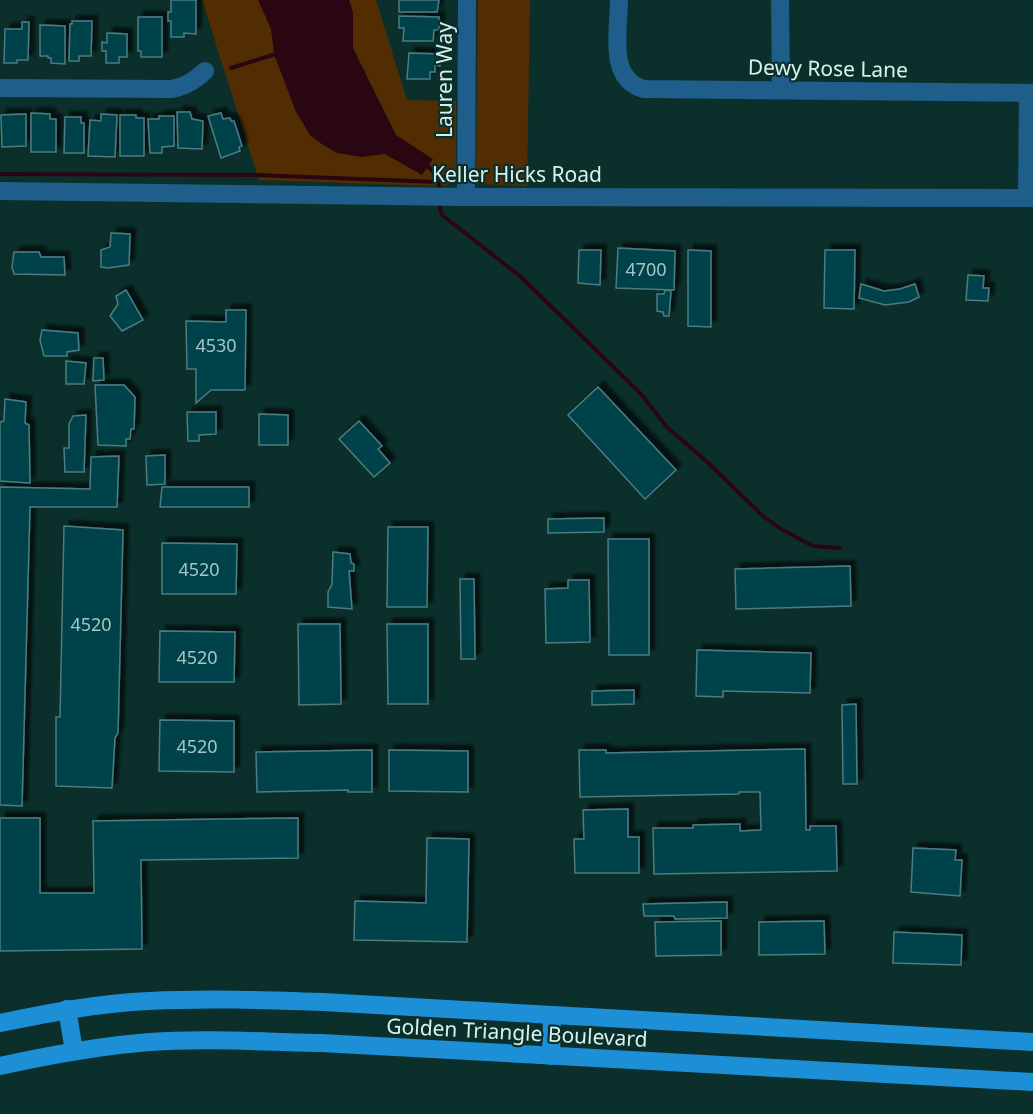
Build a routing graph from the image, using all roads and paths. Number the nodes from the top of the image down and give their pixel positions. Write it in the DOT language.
graph roads {
  1 [pos="466,0"];
  2 [pos="619,0"];
  3 [pos="780,0"];
  4 [pos="205,71"];
  5 [pos="0,88"];
  6 [pos="781,90"];
  7 [pos="1031,93"];
  8 [pos="0,191"];
  9 [pos="466,197"];
  10 [pos="1030,198"];
  11 [pos="68,1009"];
  12 [pos="552,1016"];
  13 [pos="0,1023"];
  14 [pos="1033,1041"];
  15 [pos="74,1051"];
  16 [pos="551,1056"];
  17 [pos="0,1066"];
  18 [pos="1033,1082"];
  1 -- 9 [label="street, Lauren Way"];
  2 -- 6 [label="street, Dewy Rose Lane"];
  3 -- 6 [label="street"];
  4 -- 5 [label="street"];
  6 -- 7 [label="street, Dewy Rose Lane"];
  7 -- 10 [label="street"];
  8 -- 9 [label="street, Keller Hicks Road"];
  9 -- 10 [label="street, Keller Hicks Road"];
  11 -- 12 [label="main road, Golden Triangle Boulevard"];
  11 -- 13 [label="main road, Golden Triangle Boulevard"];
  11 -- 15 [label="main road"];
  12 -- 14 [label="main road, Golden Triangle Boulevard"];
  12 -- 16 [label="main road"];
  15 -- 16 [label="main road, Golden Triangle Boulevard"];
  15 -- 17 [label="main road, Golden Triangle Boulevard"];
  16 -- 18 [label="main road, Golden Triangle Boulevard"];
}
